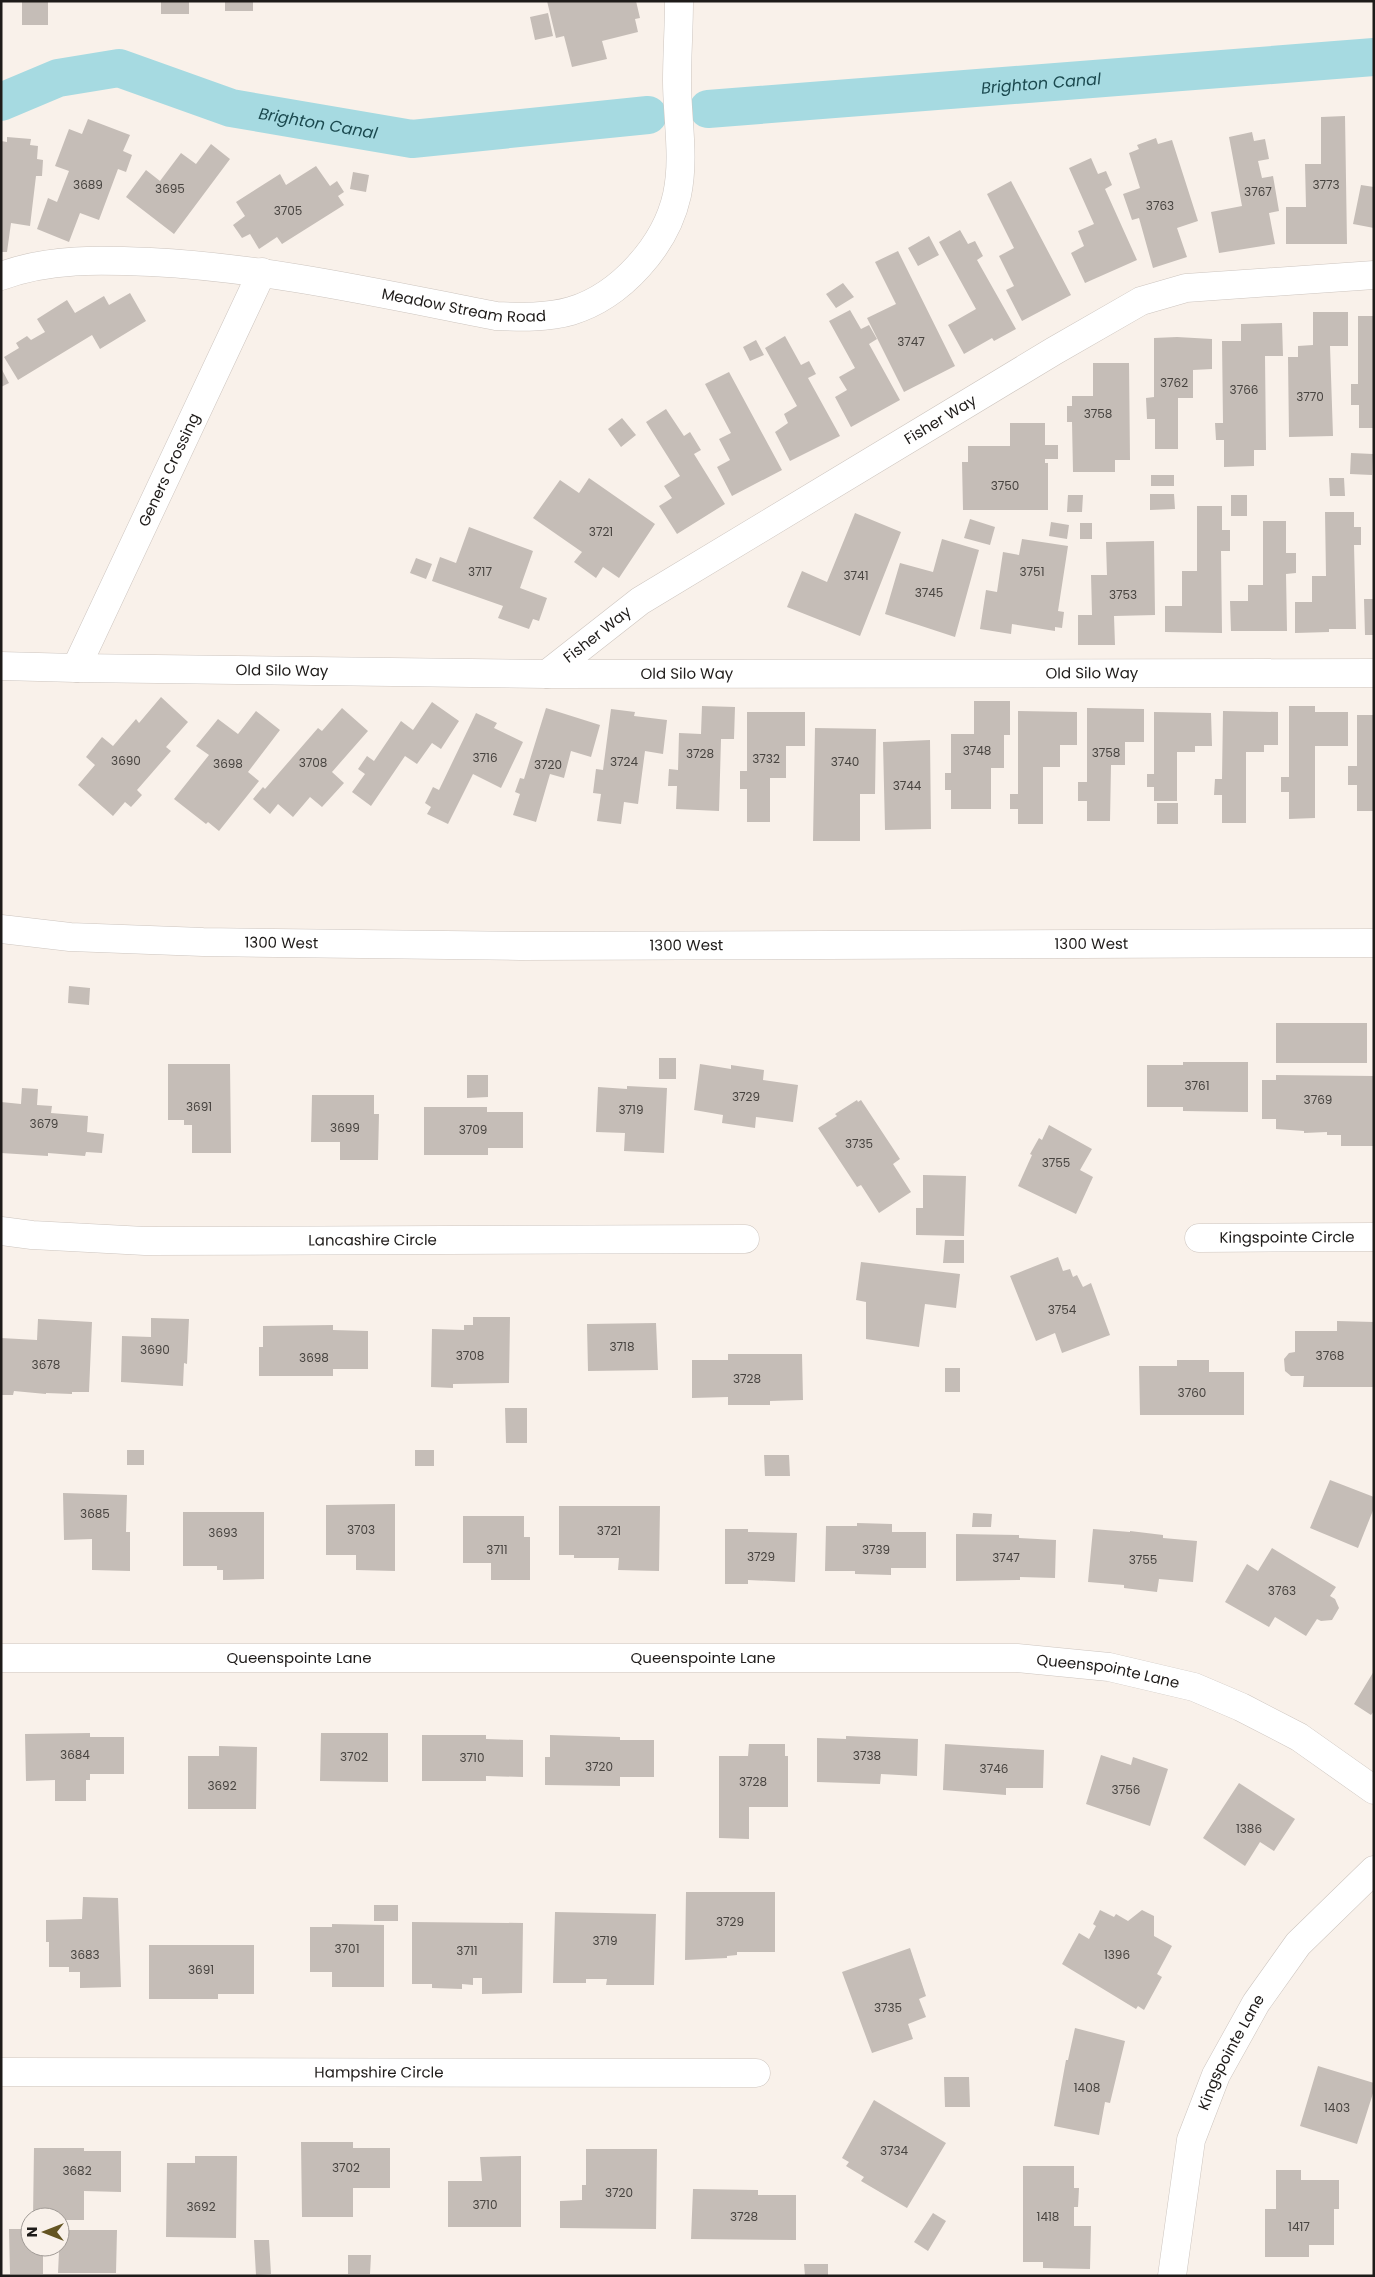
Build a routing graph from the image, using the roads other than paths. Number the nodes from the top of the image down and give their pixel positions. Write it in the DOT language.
graph roads {
  1 [pos="679,1"];
  2 [pos="262,272"];
  3 [pos="1374,275"];
  4 [pos="1,276"];
  5 [pos="1,666"];
  6 [pos="76,668"];
  7 [pos="1374,673"];
  8 [pos="547,674"];
  9 [pos="1,929"];
  10 [pos="1374,943"];
  11 [pos="1,1231"];
  12 [pos="1199,1238"];
  13 [pos="1374,1238"];
  14 [pos="745,1239"];
  15 [pos="1,1658"];
  16 [pos="1374,1790"];
  17 [pos="1374,1870"];
  18 [pos="1,2072"];
  19 [pos="756,2073"];
  20 [pos="1172,2276"];
  1 -- 2 [label="street, Meadow Stream Road"];
  2 -- 4 [label="street, Meadow Stream Road"];
  2 -- 6 [label="street, Geners Crossing"];
  3 -- 8 [label="street, Fisher Way"];
  5 -- 6 [label="street, Old Silo Way"];
  6 -- 8 [label="street, Old Silo Way"];
  7 -- 8 [label="street, Old Silo Way"];
  9 -- 10 [label="street, 1300 West"];
  11 -- 14 [label="street, Lancashire Circle"];
  12 -- 13 [label="street, Kingspointe Circle"];
  15 -- 16 [label="street, Queenspointe Lane"];
  17 -- 20 [label="street, Kingspointe Lane"];
  18 -- 19 [label="street, Hampshire Circle"];
}
